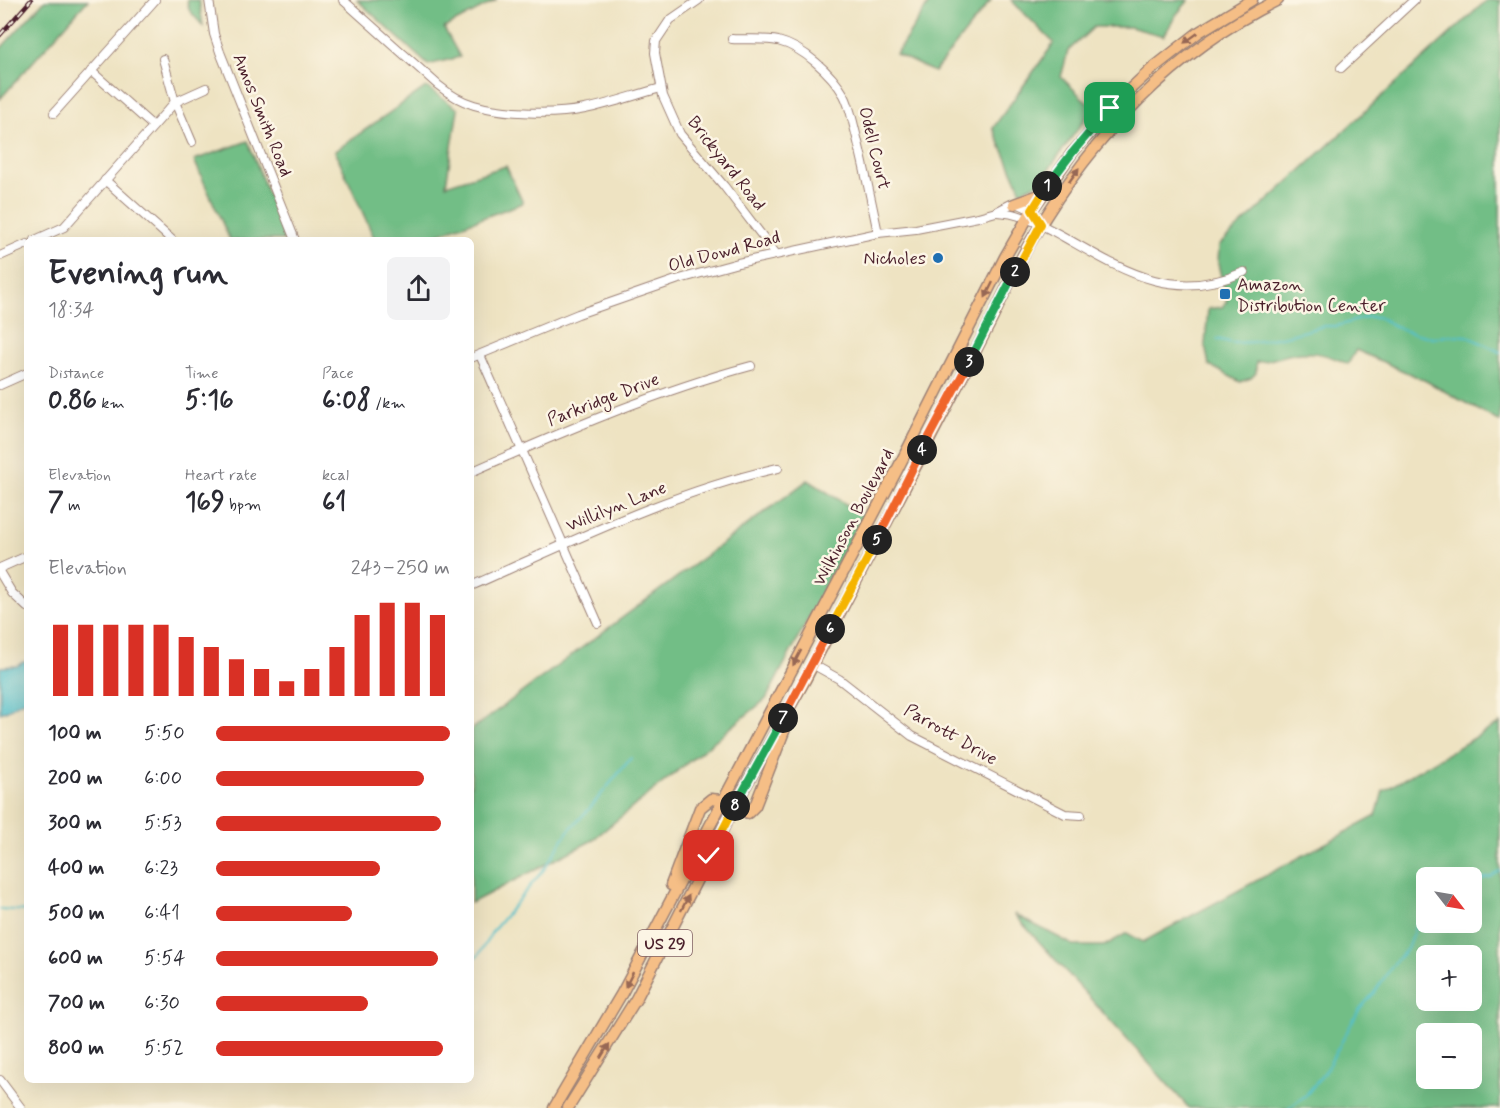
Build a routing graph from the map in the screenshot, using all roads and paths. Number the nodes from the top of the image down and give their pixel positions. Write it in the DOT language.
graph roads {
  1 [pos="155,0"];
  2 [pos="209,0"];
  3 [pos="343,0"];
  4 [pos="699,0"];
  5 [pos="1252,0"];
  6 [pos="1278,0"];
  7 [pos="1413,0"];
  8 [pos="1240,6"];
  9 [pos="1248,16"];
  10 [pos="732,39"];
  11 [pos="163,59"];
  12 [pos="1341,68"];
  13 [pos="91,71"];
  14 [pos="206,87"];
  15 [pos="661,88"];
  16 [pos="175,102"];
  17 [pos="54,112"];
  18 [pos="153,126"];
  19 [pos="192,142"];
  20 [pos="105,180"];
  21 [pos="1042,194"];
  22 [pos="1014,204"];
  23 [pos="1032,210"];
  24 [pos="996,212"];
  25 [pos="1025,220"];
  26 [pos="1041,224"];
  27 [pos="878,233"];
  28 [pos="42,237"];
  29 [pos="169,237"];
  30 [pos="294,237"];
  31 [pos="24,245"];
  32 [pos="776,254"];
  33 [pos="0,256"];
  34 [pos="1244,272"];
  35 [pos="475,356"];
  36 [pos="751,366"];
  37 [pos="24,374"];
  38 [pos="1,382"];
  39 [pos="521,449"];
  40 [pos="778,468"];
  41 [pos="474,471"];
  42 [pos="564,545"];
  43 [pos="24,557"];
  44 [pos="0,568"];
  45 [pos="0,573"];
  46 [pos="474,585"];
  47 [pos="24,604"];
  48 [pos="598,623"];
  49 [pos="812,664"];
  50 [pos="806,678"];
  51 [pos="722,800"];
  52 [pos="734,807"];
  53 [pos="1082,815"];
  54 [pos="653,933"];
  55 [pos="578,1068"];
  56 [pos="590,1075"];
  57 [pos="0,1080"];
  58 [pos="21,1108"];
  59 [pos="554,1108"];
  60 [pos="568,1108"];
  1 -- 13 [label="street"];
  2 -- 30 [label="street, Amos Smith Road"];
  3 -- 15 [label="street"];
  4 -- 15 [label="street, Brickyard Road"];
  5 -- 8 [label="main road, Wilkinson Boulevard / US 29"];
  6 -- 9 [label="main road, Wilkinson Boulevard / US 29"];
  7 -- 12 [label="street"];
  8 -- 9 [label="main road"];
  8 -- 21 [label="main road, Wilkinson Boulevard / US 29, one-way"];
  26 -- 9 [label="main road, Wilkinson Boulevard / US 29, one-way"];
  10 -- 27 [label="street, Odell Court"];
  11 -- 16 [label="street"];
  13 -- 17 [label="street"];
  13 -- 18 [label="street"];
  14 -- 16 [label="street"];
  15 -- 32 [label="street, Brickyard Road"];
  16 -- 18 [label="street"];
  16 -- 19 [label="street"];
  18 -- 20 [label="street"];
  20 -- 28 [label="street"];
  20 -- 29 [label="street"];
  21 -- 22 [label="main road"];
  21 -- 23 [label="main road, Wilkinson Boulevard / US 29"];
  22 -- 23 [label="street"];
  22 -- 24 [label="street, Old Dowd Road"];
  23 -- 25 [label="main road, Wilkinson Boulevard / US 29"];
  23 -- 26 [label="street, Old Dowd Road"];
  24 -- 25 [label="street, Old Dowd Road"];
  24 -- 27 [label="street, Old Dowd Road"];
  25 -- 26 [label="street, Old Dowd Road"];
  25 -- 51 [label="main road, Wilkinson Boulevard / US 29, one-way"];
  26 -- 34 [label="street, Old Dowd Road"];
  26 -- 49 [label="main road, Wilkinson Boulevard / US 29"];
  27 -- 32 [label="street, Old Dowd Road"];
  31 -- 33 [label="street"];
  32 -- 35 [label="street, Old Dowd Road"];
  35 -- 39 [label="street"];
  36 -- 39 [label="street, Parkridge Drive"];
  37 -- 38 [label="street"];
  39 -- 41 [label="street, Parkridge Drive"];
  39 -- 42 [label="street"];
  40 -- 42 [label="street, Willilyn Lane"];
  42 -- 46 [label="street, Willilyn Lane"];
  42 -- 48 [label="street"];
  43 -- 44 [label="street"];
  45 -- 47 [label="street"];
  49 -- 50 [label="main road, Wilkinson Boulevard / US 29"];
  49 -- 53 [label="street, Parrott Drive"];
  50 -- 52 [label="main road, Wilkinson Boulevard / US 29"];
  50 -- 52 [label="main road"];
  51 -- 52 [label="street"];
  51 -- 54 [label="main road, Wilkinson Boulevard / US 29"];
  51 -- 54 [label="main road"];
  56 -- 52 [label="main road, Wilkinson Boulevard / US 29, one-way"];
  54 -- 55 [label="main road, Wilkinson Boulevard / US 29, one-way"];
  55 -- 56 [label="street"];
  55 -- 59 [label="main road, Wilkinson Boulevard / US 29"];
  56 -- 60 [label="main road, Wilkinson Boulevard / US 29"];
  57 -- 58 [label="street"];
}
